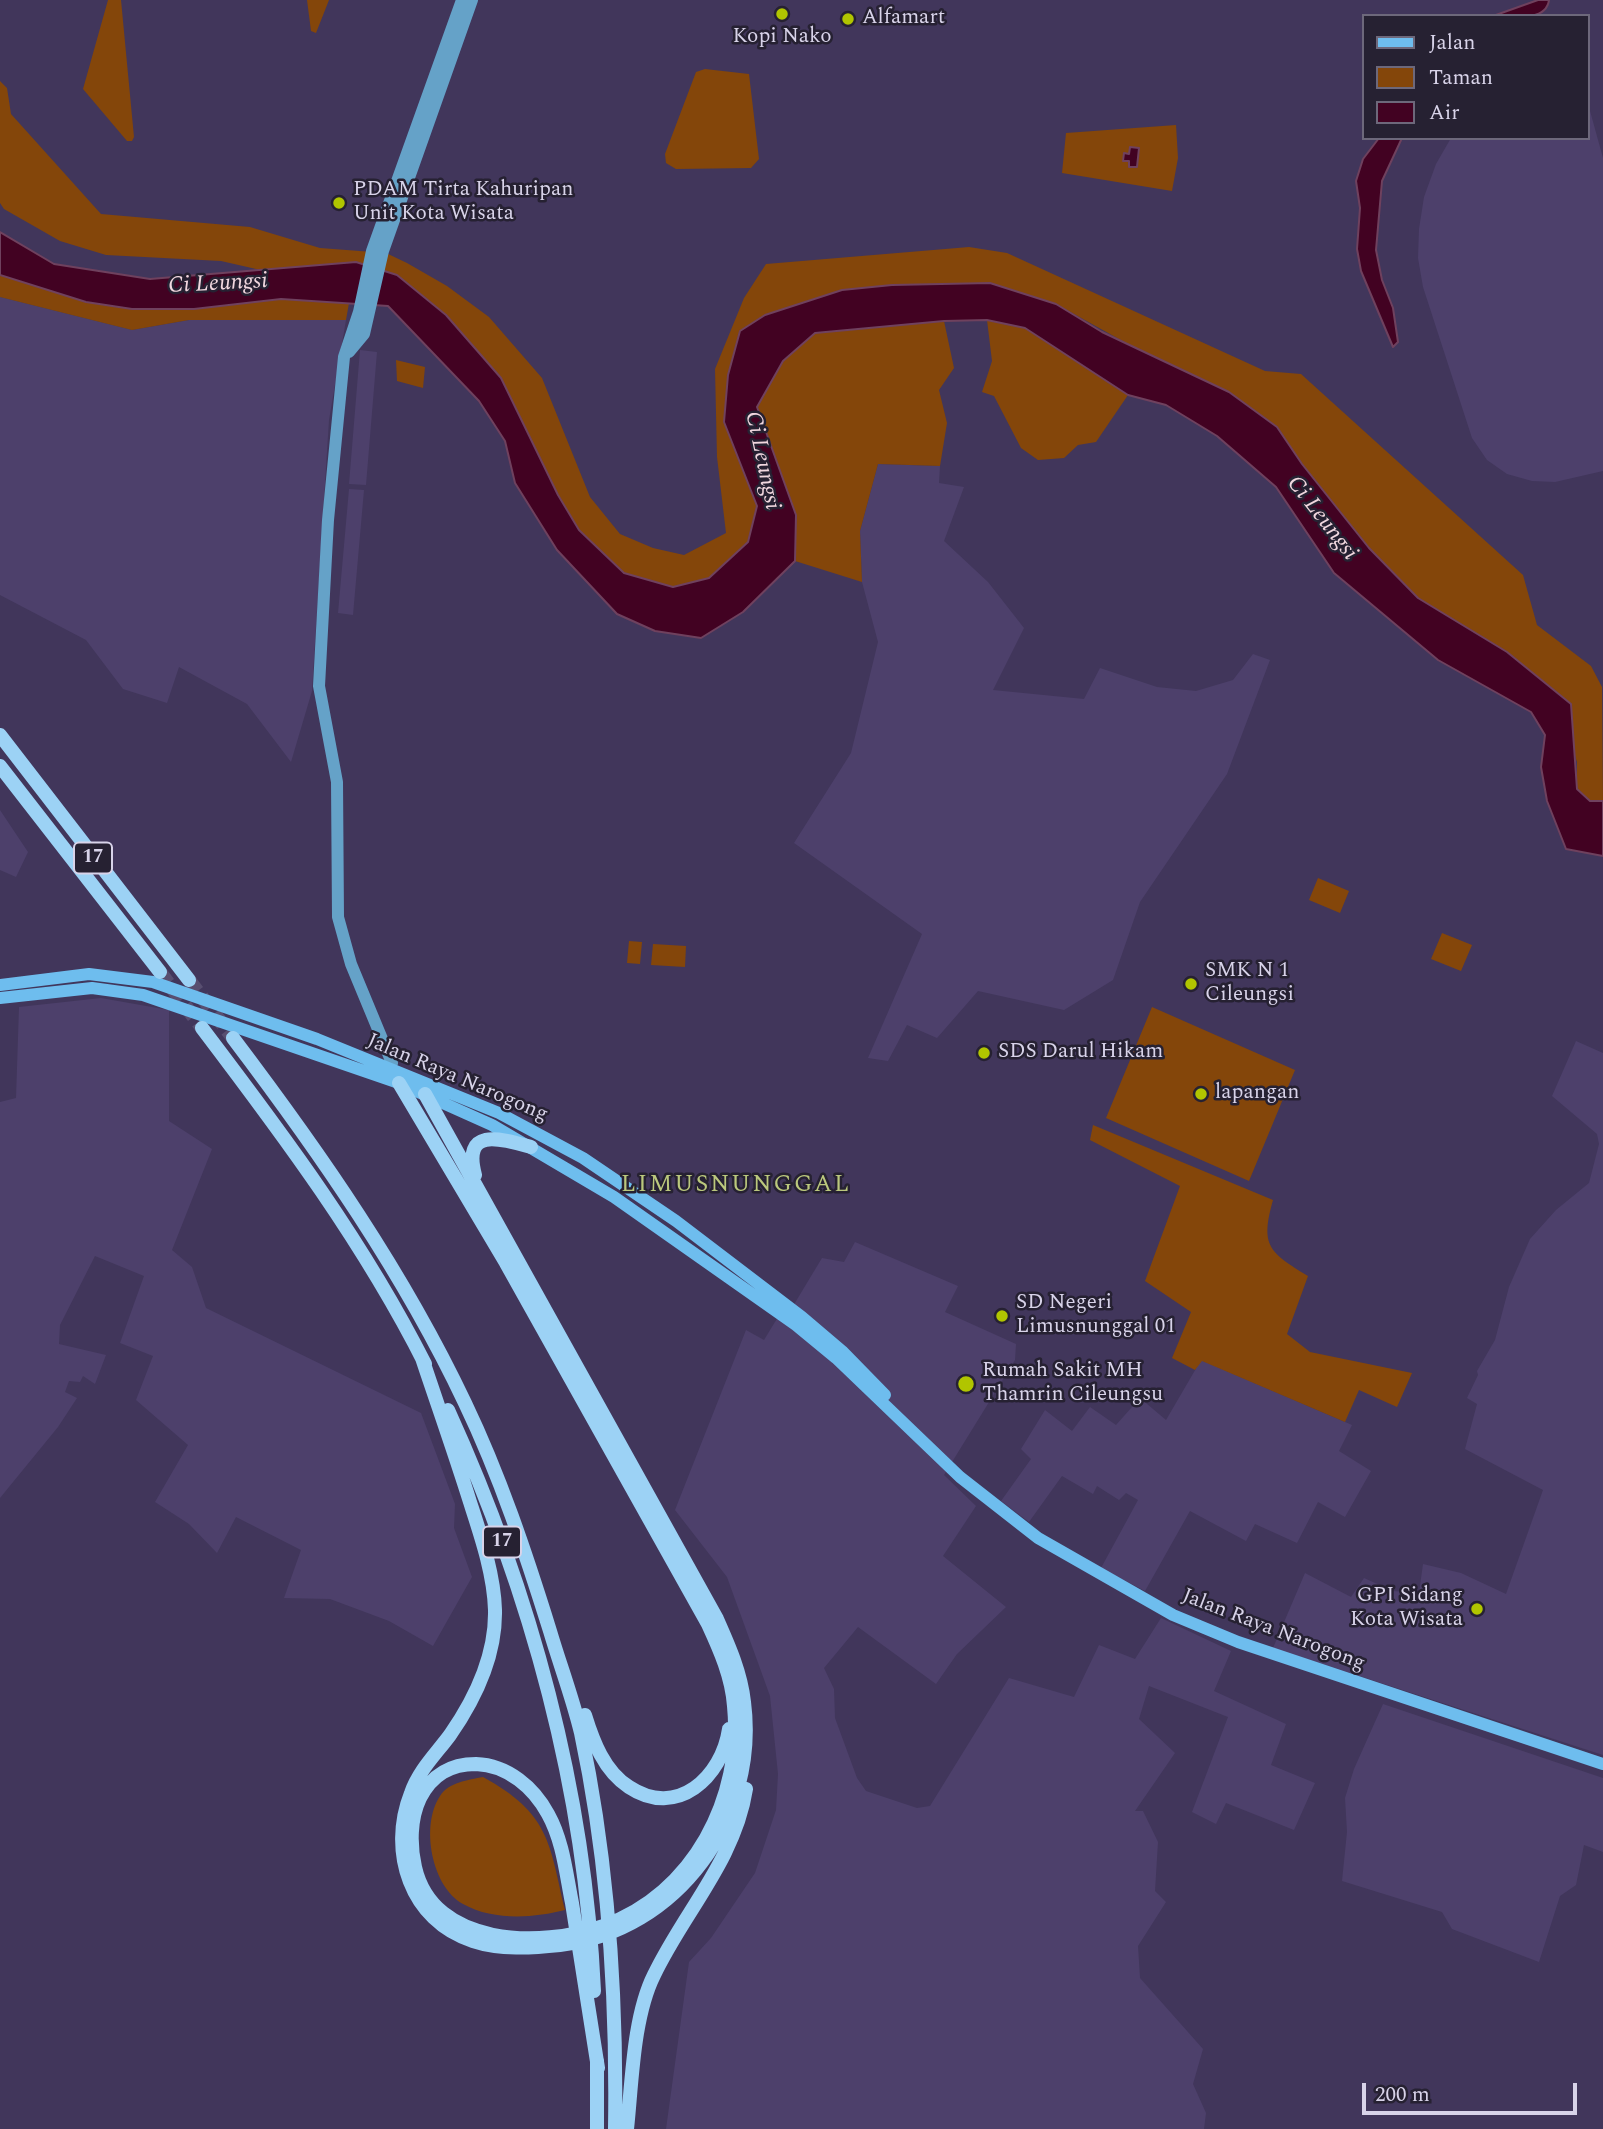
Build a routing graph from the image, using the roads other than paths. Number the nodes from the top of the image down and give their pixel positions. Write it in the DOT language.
graph roads {
  1 [pos="462,0"];
  2 [pos="472,0"];
  3 [pos="374,265"];
  4 [pos="0,734"];
  5 [pos="0,766"];
  6 [pos="160,972"];
  7 [pos="189,980"];
  8 [pos="0,985"];
  9 [pos="0,998"];
  10 [pos="366,1001"];
  11 [pos="202,1028"];
  12 [pos="233,1038"];
  13 [pos="317,1039"];
  14 [pos="376,1057"];
  15 [pos="392,1063"];
  16 [pos="401,1078"];
  17 [pos="427,1089"];
  18 [pos="499,1113"];
  19 [pos="531,1147"];
  20 [pos="479,1190"];
  21 [pos="422,1358"];
  22 [pos="928,1445"];
  23 [pos="530,1566"];
  24 [pos="728,1675"];
  25 [pos="746,1735"];
  26 [pos="1603,1764"];
  27 [pos="704,1854"];
  28 [pos="543,1942"];
  29 [pos="598,2068"];
  30 [pos="597,2129"];
  31 [pos="615,2129"];
  32 [pos="627,2129"];
  1 -- 3 [label="street"];
  2 -- 3 [label="street"];
  3 -- 10 [label="street"];
  4 -- 7 [label="highway, 17"];
  5 -- 6 [label="highway, 17"];
  8 -- 13 [label="main road, Jalan Raya Narogong"];
  9 -- 16 [label="main road, Jalan Raya Narogong"];
  10 -- 14 [label="street"];
  10 -- 15 [label="street"];
  11 -- 21 [label="highway, 17"];
  12 -- 23 [label="highway, 17"];
  13 -- 14 [label="main road"];
  13 -- 16 [label="main road, Jalan Raya Narogong"];
  14 -- 15 [label="main road"];
  15 -- 18 [label="main road"];
  16 -- 17 [label="main road, Jalan Raya Narogong"];
  16 -- 24 [label="highway"];
  17 -- 18 [label="main road, Jalan Raya Narogong"];
  17 -- 19 [label="main road, Jalan Raya Narogong"];
  17 -- 20 [label="highway"];
  18 -- 22 [label="main road, Jalan Raya Narogong"];
  19 -- 20 [label="highway"];
  19 -- 22 [label="main road, Jalan Raya Narogong"];
  20 -- 25 [label="highway"];
  21 -- 28 [label="highway"];
  21 -- 29 [label="highway, 17"];
  22 -- 26 [label="main road, Jalan Raya Narogong"];
  23 -- 24 [label="highway"];
  23 -- 31 [label="highway, 17"];
  24 -- 27 [label="highway"];
  25 -- 27 [label="highway"];
  25 -- 32 [label="highway"];
  27 -- 28 [label="highway"];
  28 -- 29 [label="highway"];
  29 -- 30 [label="highway, 17"];
}
